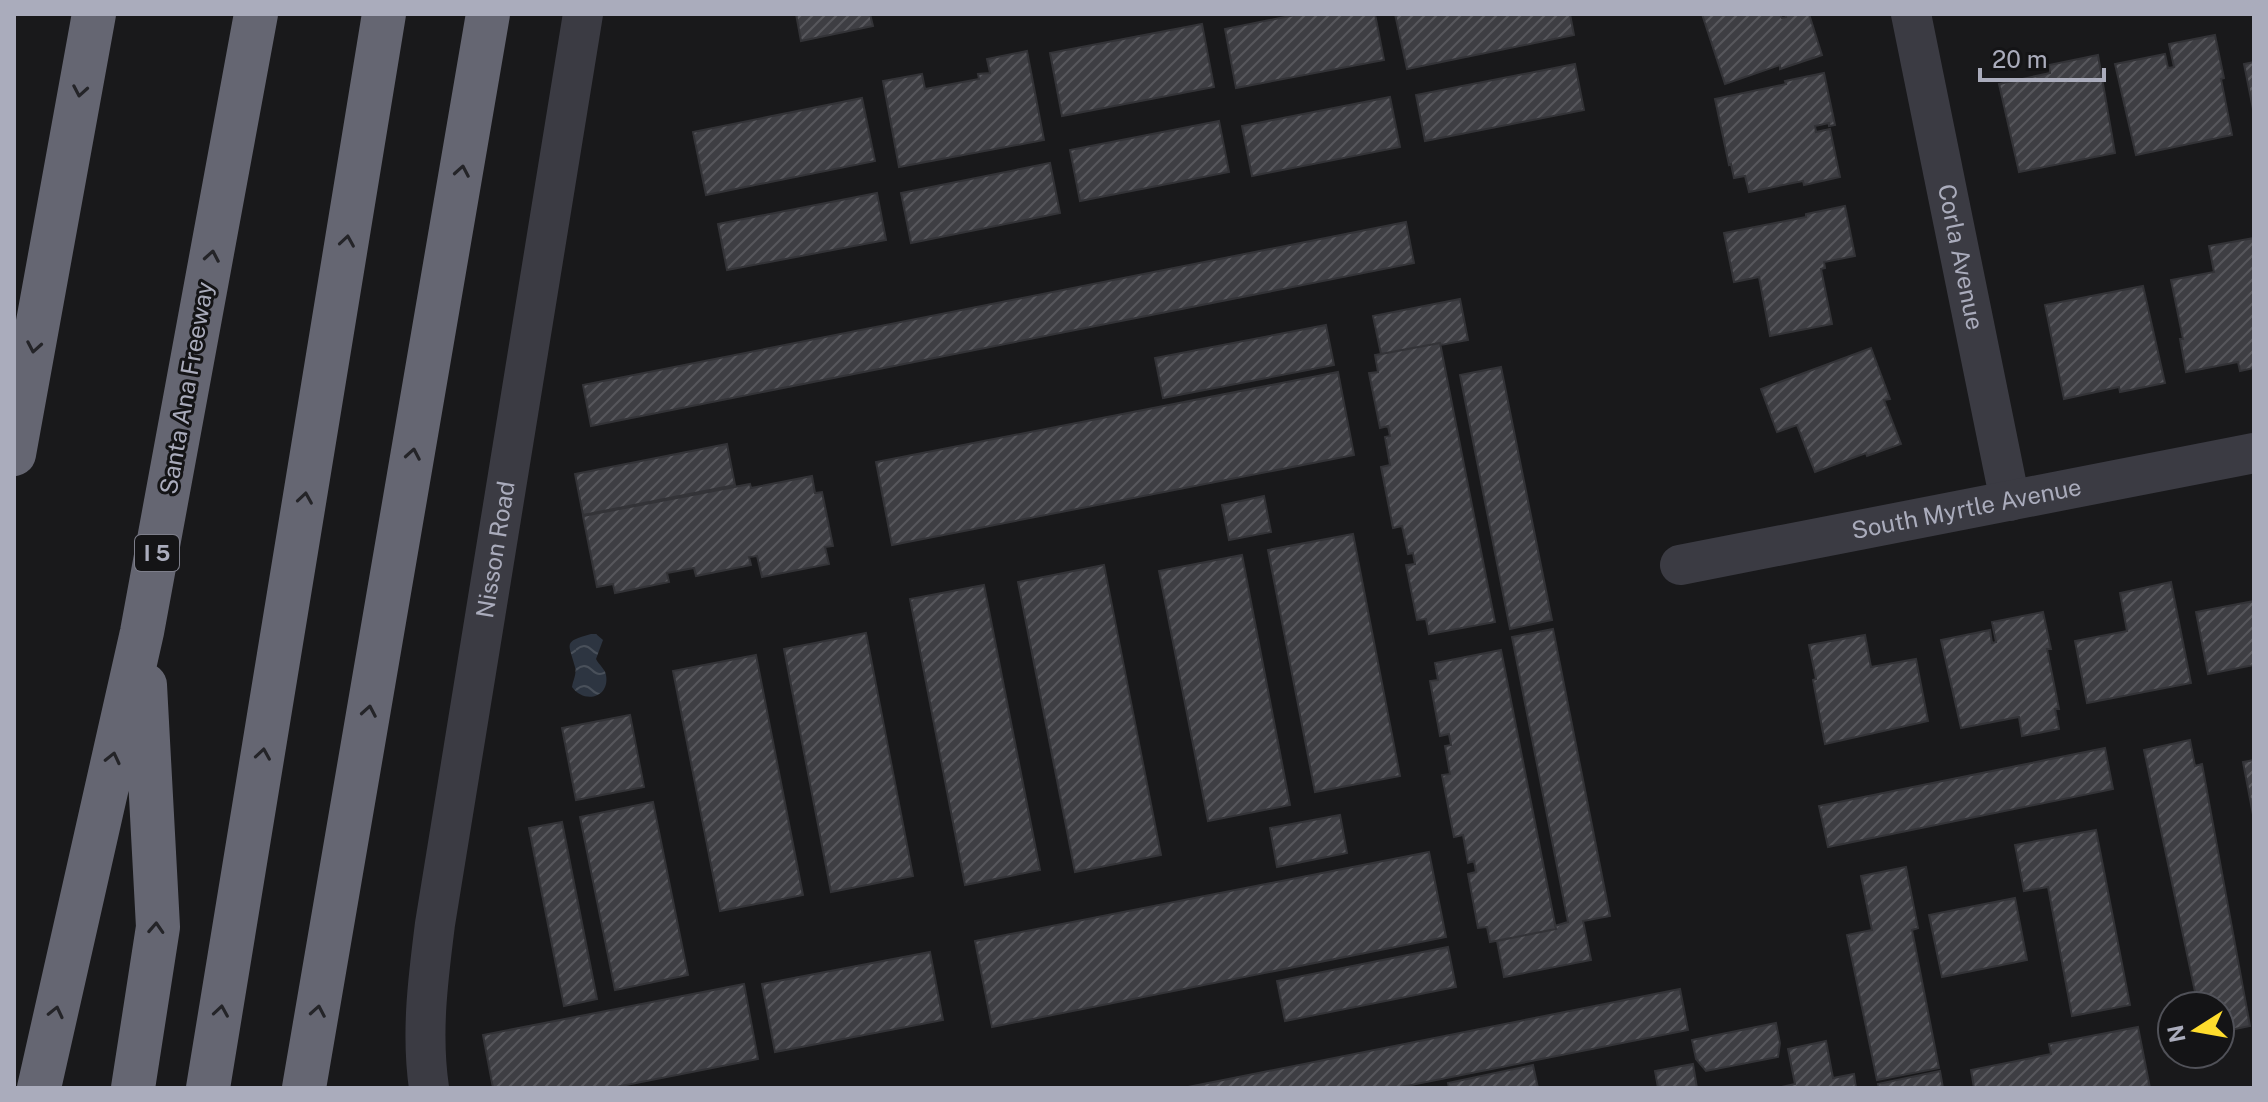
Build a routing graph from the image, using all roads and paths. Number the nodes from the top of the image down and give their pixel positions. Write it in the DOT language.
graph roads {
  1 [pos="94,14"];
  2 [pos="256,14"];
  3 [pos="384,14"];
  4 [pos="488,14"];
  5 [pos="583,14"];
  6 [pos="1911,14"];
  7 [pos="2254,453"];
  8 [pos="14,454"];
  9 [pos="2010,501"];
  10 [pos="1680,565"];
  11 [pos="142,632"];
  12 [pos="39,1088"];
  13 [pos="133,1088"];
  14 [pos="208,1088"];
  15 [pos="304,1088"];
  16 [pos="429,1088"];
  1 -- 8 [label="highway, one-way"];
  11 -- 2 [label="highway, Santa Ana Freeway / I 5, one-way"];
  14 -- 3 [label="highway, one-way"];
  15 -- 4 [label="highway, one-way"];
  5 -- 16 [label="street, Nisson Road"];
  6 -- 9 [label="street, Corla Avenue"];
  7 -- 9 [label="street, South Myrtle Avenue"];
  9 -- 10 [label="street, South Myrtle Avenue"];
  12 -- 11 [label="highway, Santa Ana Freeway / I 5, one-way"];
  13 -- 11 [label="highway, one-way"];
}
